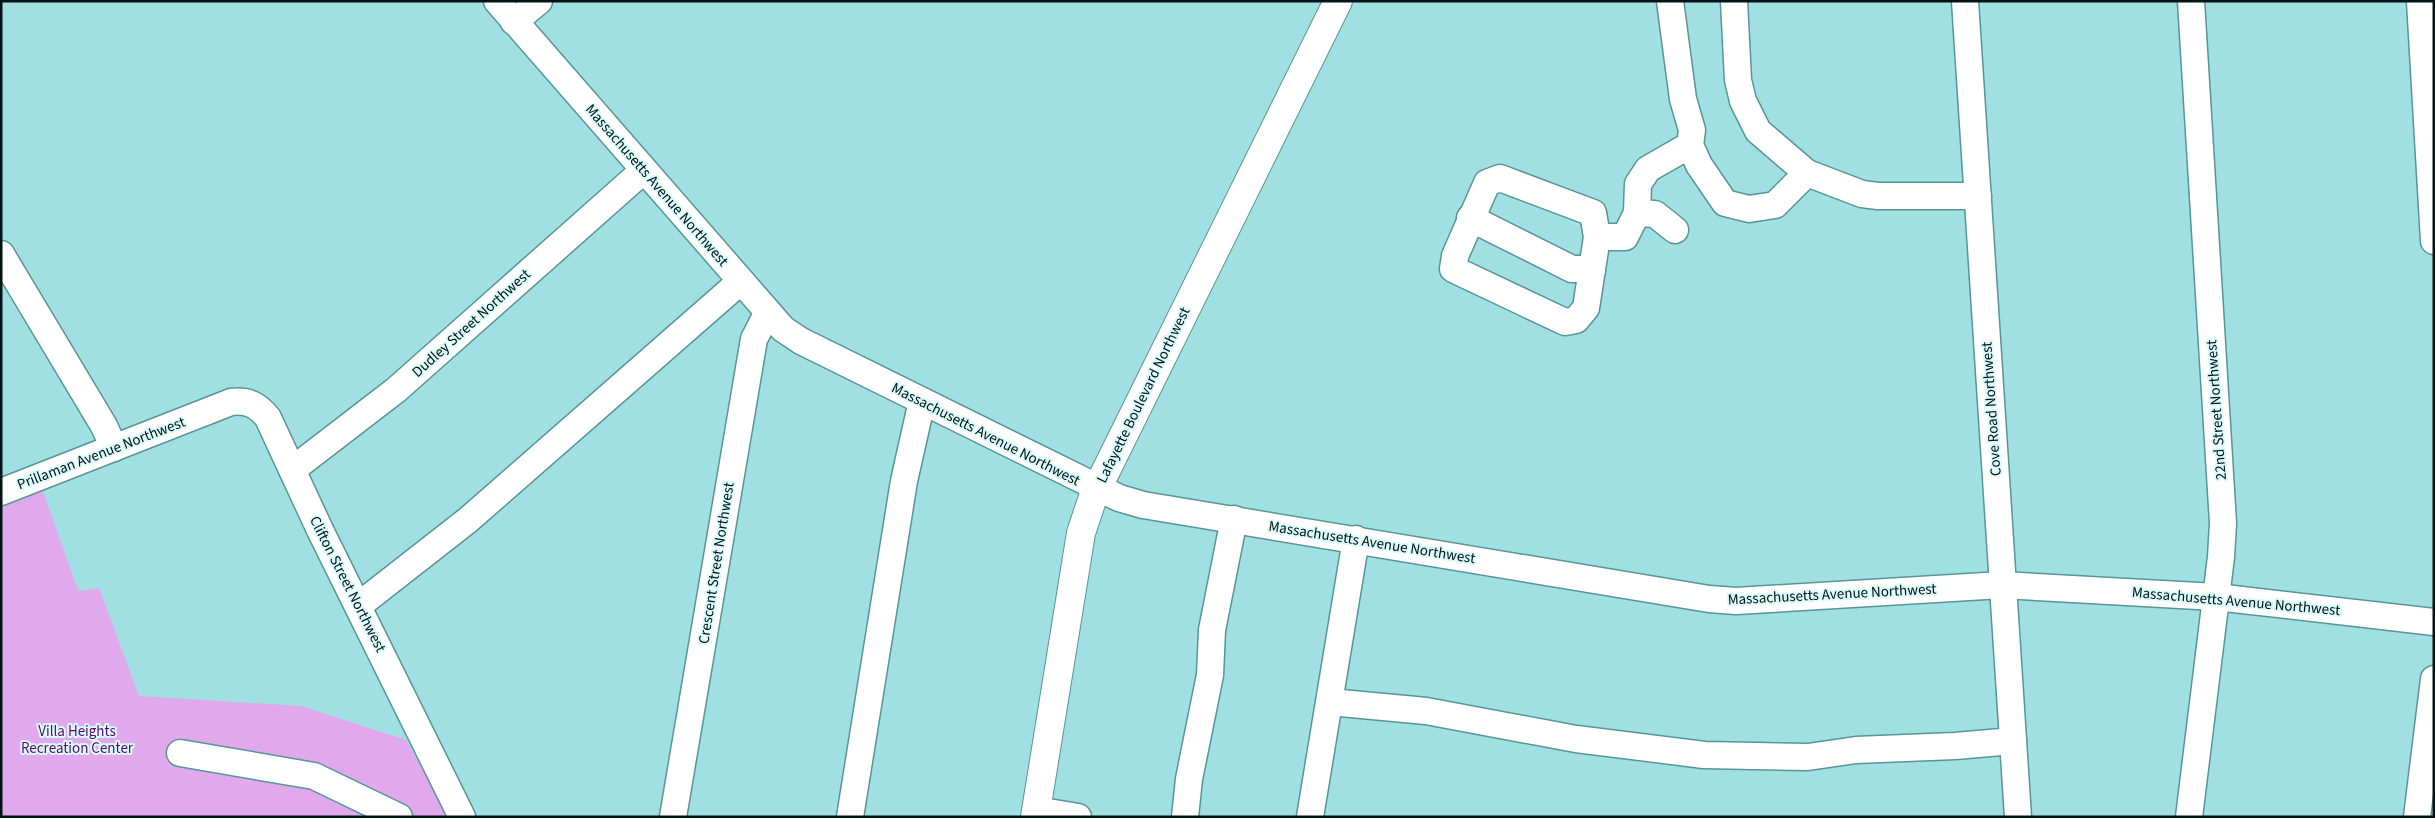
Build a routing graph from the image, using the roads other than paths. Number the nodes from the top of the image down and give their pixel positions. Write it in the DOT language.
graph roads {
  1 [pos="497,1"];
  2 [pos="540,1"];
  3 [pos="1338,1"];
  4 [pos="1670,1"];
  5 [pos="1734,1"];
  6 [pos="1964,1"];
  7 [pos="2191,1"];
  8 [pos="2420,1"];
  9 [pos="514,22"];
  10 [pos="1690,145"];
  11 [pos="644,170"];
  12 [pos="1807,173"];
  13 [pos="1978,196"];
  14 [pos="1637,213"];
  15 [pos="1470,218"];
  16 [pos="1675,230"];
  17 [pos="1596,237"];
  18 [pos="2434,242"];
  19 [pos="1,254"];
  20 [pos="1592,269"];
  21 [pos="741,281"];
  22 [pos="768,312"];
  23 [pos="922,401"];
  24 [pos="202,414"];
  25 [pos="114,448"];
  26 [pos="292,470"];
  27 [pos="1096,489"];
  28 [pos="1,492"];
  29 [pos="1234,519"];
  30 [pos="1356,539"];
  31 [pos="2002,585"];
  32 [pos="2216,597"];
  33 [pos="358,606"];
  34 [pos="2434,622"];
  35 [pos="2434,679"];
  36 [pos="1330,702"];
  37 [pos="2013,741"];
  38 [pos="180,753"];
  39 [pos="1036,813"];
  40 [pos="399,817"];
  41 [pos="462,817"];
  42 [pos="674,817"];
  43 [pos="850,817"];
  44 [pos="1078,817"];
  45 [pos="1185,817"];
  46 [pos="1310,817"];
  47 [pos="2018,817"];
  48 [pos="2189,817"];
  49 [pos="2417,817"];
  1 -- 9 [label="street, Massachusetts Avenue Northwest"];
  2 -- 9 [label="street"];
  3 -- 27 [label="main road, Lafayette Boulevard Northwest"];
  4 -- 10 [label="street"];
  5 -- 12 [label="street"];
  6 -- 13 [label="street, Cove Road Northwest"];
  7 -- 32 [label="street, 22nd Street Northwest"];
  8 -- 18 [label="street"];
  9 -- 11 [label="street, Massachusetts Avenue Northwest"];
  10 -- 12 [label="street"];
  10 -- 14 [label="street"];
  11 -- 21 [label="street, Massachusetts Avenue Northwest"];
  11 -- 26 [label="street, Dudley Street Northwest"];
  12 -- 13 [label="street"];
  13 -- 31 [label="street, Cove Road Northwest"];
  14 -- 16 [label="street"];
  14 -- 17 [label="street"];
  15 -- 17 [label="street"];
  15 -- 20 [label="street"];
  15 -- 20 [label="street"];
  17 -- 20 [label="street"];
  19 -- 25 [label="street"];
  21 -- 22 [label="street, Massachusetts Avenue Northwest"];
  21 -- 33 [label="street"];
  22 -- 23 [label="street, Massachusetts Avenue Northwest"];
  22 -- 42 [label="street, Crescent Street Northwest"];
  23 -- 27 [label="street, Massachusetts Avenue Northwest"];
  23 -- 43 [label="street"];
  24 -- 25 [label="street, Prillaman Avenue Northwest"];
  24 -- 26 [label="street, Clifton Street Northwest"];
  25 -- 28 [label="street, Prillaman Avenue Northwest"];
  26 -- 33 [label="street, Clifton Street Northwest"];
  27 -- 29 [label="street, Massachusetts Avenue Northwest"];
  27 -- 39 [label="main road, Lafayette Boulevard Northwest"];
  29 -- 30 [label="street, Massachusetts Avenue Northwest"];
  29 -- 45 [label="street"];
  30 -- 31 [label="street, Massachusetts Avenue Northwest"];
  30 -- 36 [label="street"];
  31 -- 32 [label="street, Massachusetts Avenue Northwest"];
  31 -- 37 [label="street, Cove Road Northwest"];
  32 -- 34 [label="street, Massachusetts Avenue Northwest"];
  32 -- 48 [label="street, 22nd Street Northwest"];
  33 -- 41 [label="street, Clifton Street Northwest"];
  35 -- 49 [label="street"];
  36 -- 37 [label="street"];
  36 -- 46 [label="street"];
  37 -- 47 [label="street, Cove Road Northwest"];
  38 -- 40 [label="street"];
  39 -- 44 [label="street"];
}
